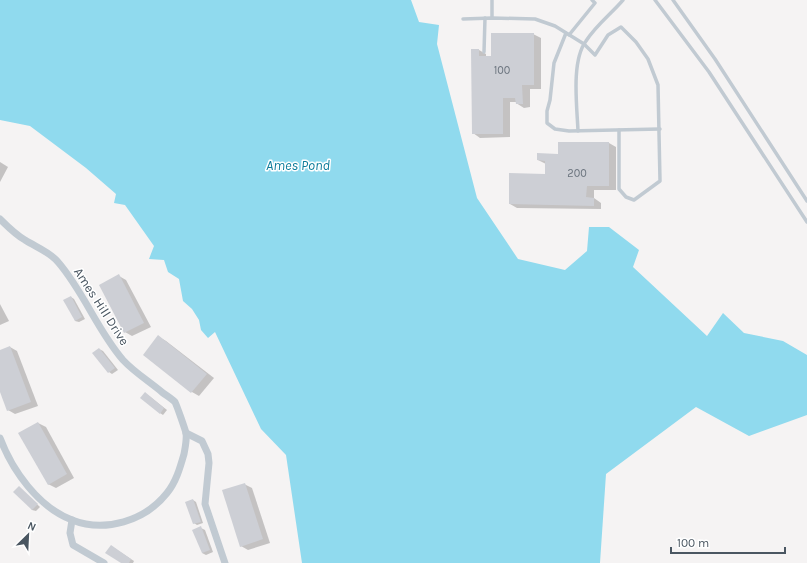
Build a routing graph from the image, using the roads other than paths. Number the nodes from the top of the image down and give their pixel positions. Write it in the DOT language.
graph roads {
  1 [pos="492,0"];
  2 [pos="592,0"];
  3 [pos="623,0"];
  4 [pos="655,0"];
  5 [pos="673,0"];
  6 [pos="485,18"];
  7 [pos="492,18"];
  8 [pos="463,19"];
  9 [pos="567,34"];
  10 [pos="584,44"];
  11 [pos="484,52"];
  12 [pos="660,129"];
  13 [pos="618,130"];
  14 [pos="578,131"];
  15 [pos="807,201"];
  16 [pos="0,219"];
  17 [pos="807,222"];
  18 [pos="186,434"];
  19 [pos="0,438"];
  20 [pos="72,520"];
  21 [pos="104,563"];
  22 [pos="225,563"];
  1 -- 7 [label="lane"];
  2 -- 9 [label="lane"];
  3 -- 10 [label="lane"];
  4 -- 17 [label="lane"];
  5 -- 15 [label="lane"];
  6 -- 7 [label="lane"];
  6 -- 8 [label="lane"];
  6 -- 11 [label="lane"];
  7 -- 9 [label="lane"];
  9 -- 10 [label="lane"];
  9 -- 14 [label="lane"];
  10 -- 12 [label="lane"];
  10 -- 14 [label="lane"];
  12 -- 13 [label="lane"];
  12 -- 13 [label="lane"];
  13 -- 14 [label="lane"];
  16 -- 18 [label="street, Ames Hill Drive"];
  18 -- 20 [label="street, Ames Hill Drive"];
  18 -- 22 [label="street"];
  19 -- 20 [label="street, Ames Hill Drive"];
  20 -- 21 [label="street"];
}
